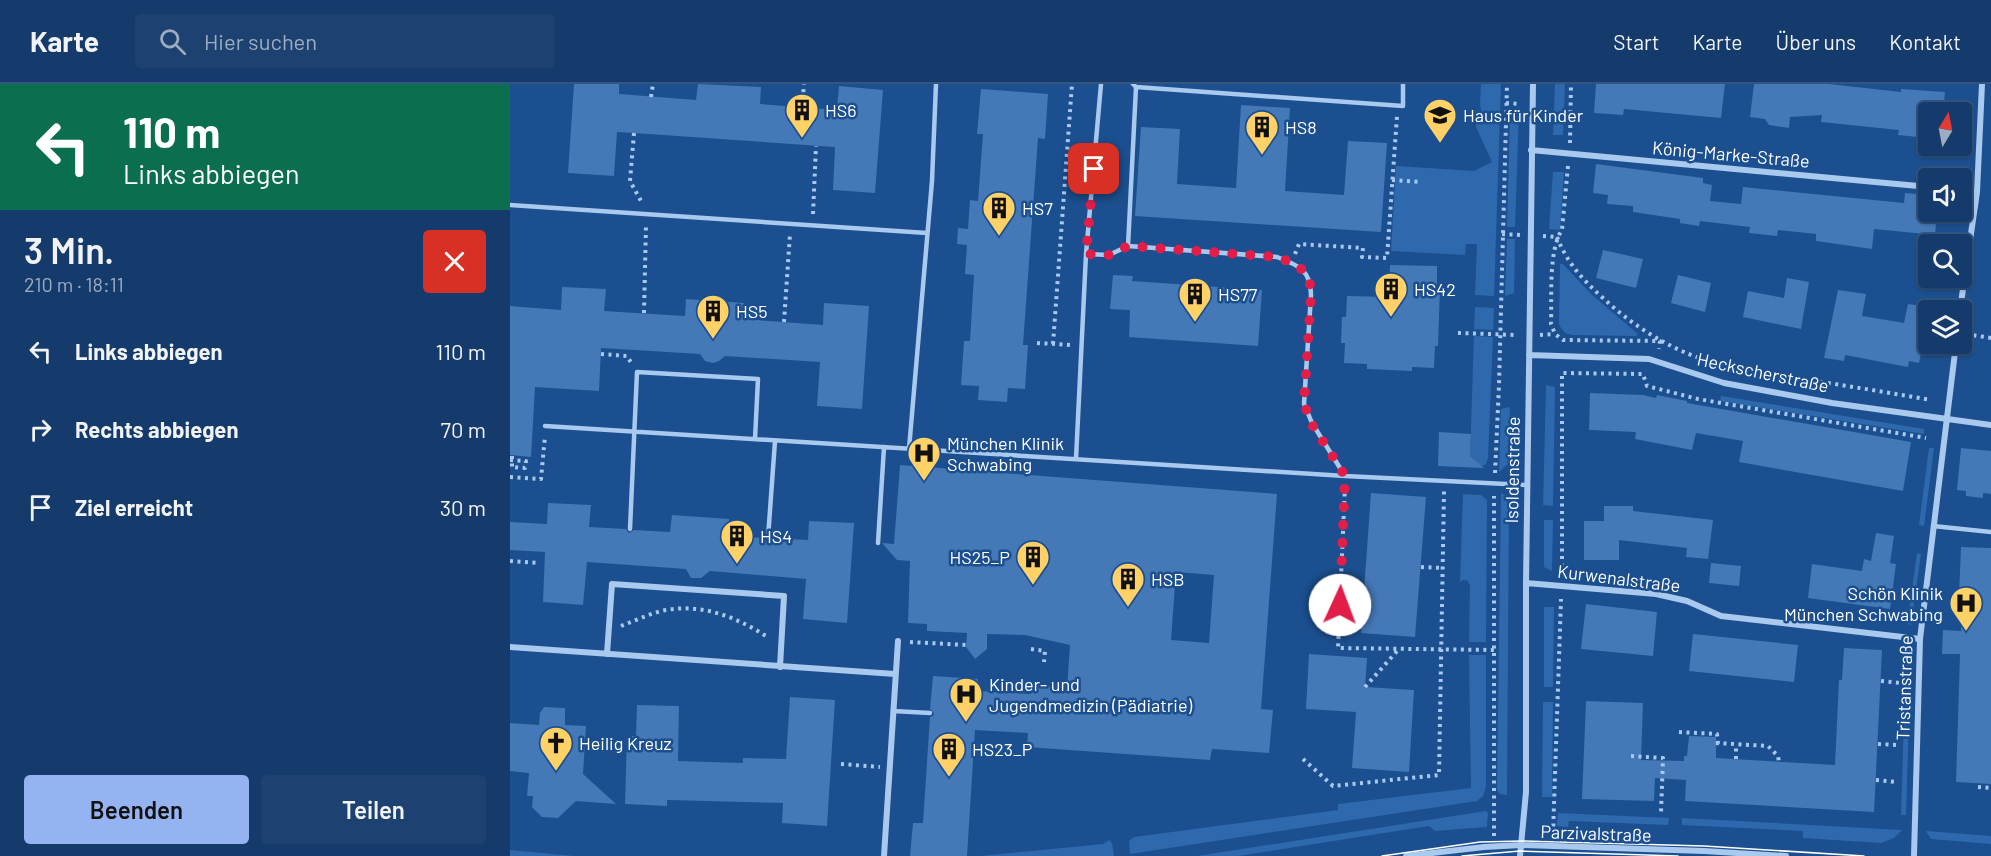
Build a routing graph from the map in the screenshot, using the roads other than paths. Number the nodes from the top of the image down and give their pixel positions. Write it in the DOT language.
graph roads {
  1 [pos="936,84"];
  2 [pos="1101,84"];
  3 [pos="1403,84"];
  4 [pos="1533,84"];
  5 [pos="1982,84"];
  6 [pos="1135,86"];
  7 [pos="1531,150"];
  8 [pos="1918,186"];
  9 [pos="1972,191"];
  10 [pos="1977,192"];
  11 [pos="510,205"];
  12 [pos="927,233"];
  13 [pos="1128,246"];
  14 [pos="1086,254"];
  15 [pos="1961,300"];
  16 [pos="1955,354"];
  17 [pos="1529,355"];
  18 [pos="1945,420"];
  19 [pos="1991,425"];
  20 [pos="545,426"];
  21 [pos="634,432"];
  22 [pos="755,439"];
  23 [pos="775,441"];
  24 [pos="884,447"];
  25 [pos="909,449"];
  26 [pos="1076,459"];
  27 [pos="1345,476"];
  28 [pos="1527,485"];
  29 [pos="1933,526"];
  30 [pos="630,530"];
  31 [pos="1991,532"];
  32 [pos="768,538"];
  33 [pos="878,543"];
  34 [pos="1526,583"];
  35 [pos="1920,639"];
  36 [pos="898,641"];
  37 [pos="510,647"];
  38 [pos="607,654"];
  39 [pos="780,667"];
  40 [pos="895,674"];
  41 [pos="893,711"];
  42 [pos="930,713"];
  43 [pos="1521,846"];
  44 [pos="884,856"];
  45 [pos="1406,856"];
  46 [pos="1520,856"];
  47 [pos="1786,856"];
  48 [pos="1914,856"];
  1 -- 12 [label="lane"];
  2 -- 14 [label="lane"];
  3 -- 6 [label="lane"];
  4 -- 7 [label="street, Isoldenstraße"];
  5 -- 10 [label="street"];
  6 -- 13 [label="lane"];
  7 -- 8 [label="street, König-Marke-Straße"];
  7 -- 17 [label="street, Isoldenstraße"];
  9 -- 10 [label="street"];
  10 -- 15 [label="street"];
  11 -- 12 [label="lane"];
  12 -- 25 [label="lane"];
  13 -- 14 [label="lane"];
  13 -- 27 [label="lane"];
  14 -- 26 [label="lane"];
  16 -- 18 [label="street, Tristanstraße"];
  17 -- 18 [label="street, Heckscherstraße"];
  17 -- 28 [label="street, Isoldenstraße"];
  18 -- 19 [label="street, Heckscherstraße"];
  18 -- 29 [label="street, Tristanstraße"];
  20 -- 21 [label="lane"];
  21 -- 22 [label="lane"];
  21 -- 22 [label="lane"];
  21 -- 30 [label="lane"];
  22 -- 23 [label="lane"];
  23 -- 24 [label="lane"];
  23 -- 32 [label="lane"];
  24 -- 25 [label="lane"];
  24 -- 33 [label="lane"];
  25 -- 26 [label="lane"];
  26 -- 27 [label="lane"];
  27 -- 28 [label="lane"];
  28 -- 34 [label="street, Isoldenstraße"];
  29 -- 31 [label="lane"];
  29 -- 35 [label="street, Tristanstraße"];
  34 -- 35 [label="street, Kurwenalstraße"];
  34 -- 43 [label="street, Isoldenstraße"];
  35 -- 48 [label="street, Tristanstraße"];
  36 -- 40 [label="street"];
  37 -- 38 [label="street"];
  38 -- 39 [label="street"];
  38 -- 39 [label="street"];
  39 -- 40 [label="street"];
  40 -- 41 [label="street"];
  41 -- 42 [label="lane"];
  41 -- 44 [label="street"];
  43 -- 45 [label="street, Parzivalstraße"];
  43 -- 46 [label="street, Isoldenstraße"];
  43 -- 47 [label="street, Parzivalstraße"];
}
